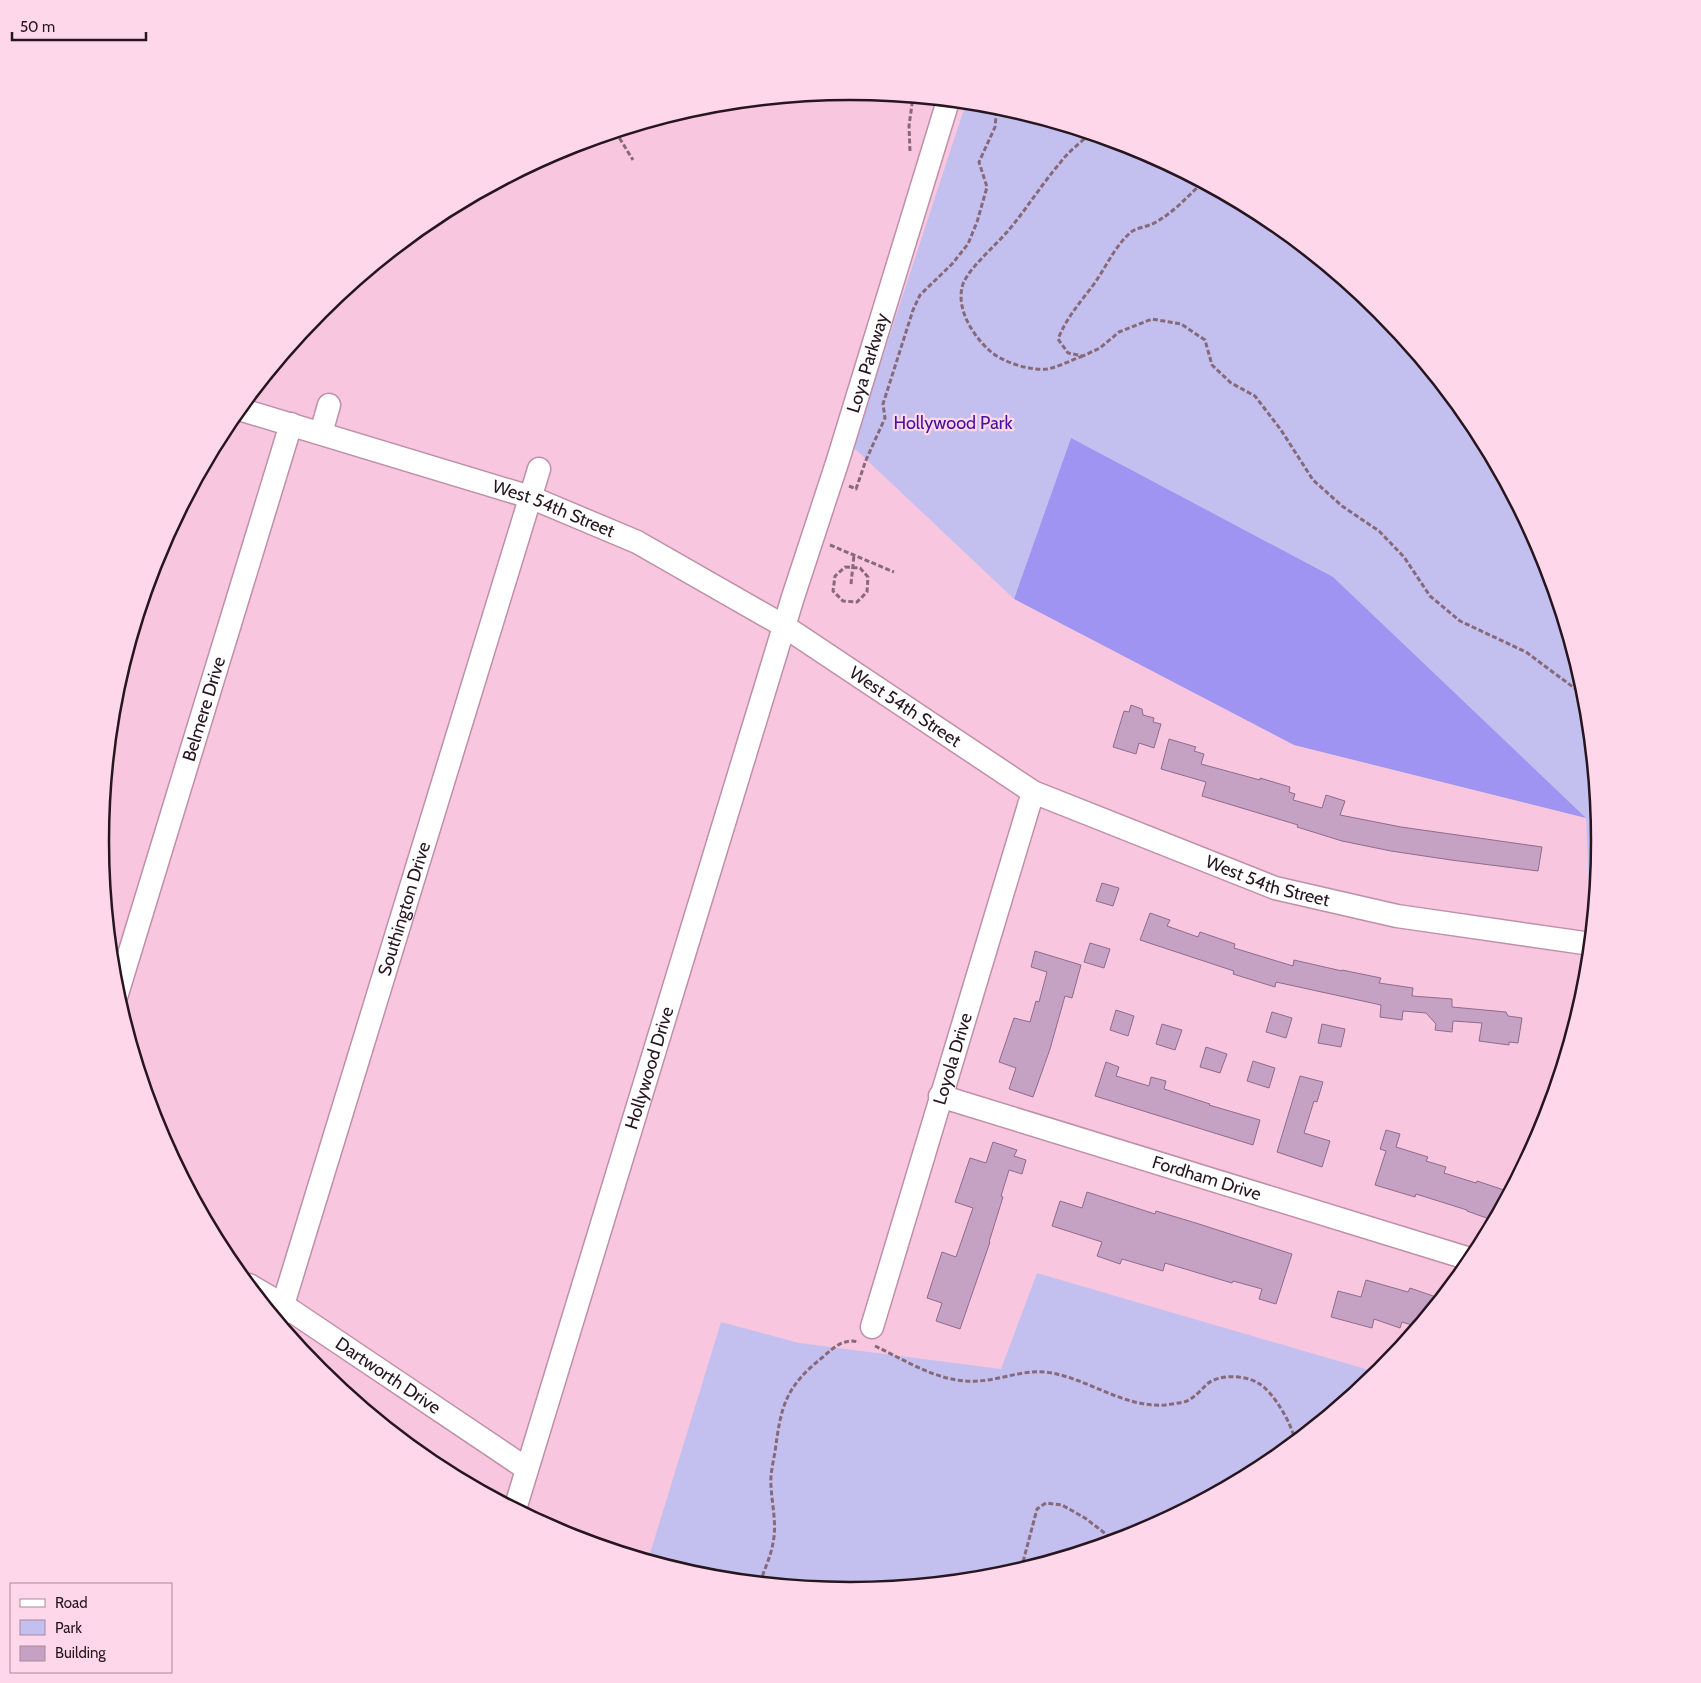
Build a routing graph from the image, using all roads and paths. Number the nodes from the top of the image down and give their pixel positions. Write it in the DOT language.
graph roads {
  1 [pos="912,103"];
  2 [pos="946,106"];
  3 [pos="996,114"];
  4 [pos="618,137"];
  5 [pos="1086,138"];
  6 [pos="910,159"];
  7 [pos="633,160"];
  8 [pos="1198,187"];
  9 [pos="1083,356"];
  10 [pos="329,405"];
  11 [pos="247,412"];
  12 [pos="291,424"];
  13 [pos="320,433"];
  14 [pos="539,470"];
  15 [pos="856,489"];
  16 [pos="530,497"];
  17 [pos="840,548"];
  18 [pos="854,555"];
  19 [pos="853,567"];
  20 [pos="894,572"];
  21 [pos="851,584"];
  22 [pos="784,626"];
  23 [pos="1576,689"];
  24 [pos="1034,792"];
  25 [pos="1585,943"];
  26 [pos="122,978"];
  27 [pos="940,1096"];
  28 [pos="1464,1257"];
  29 [pos="281,1313"];
  30 [pos="867,1337"];
  31 [pos="1295,1435"];
  32 [pos="527,1469"];
  33 [pos="516,1503"];
  34 [pos="1108,1537"];
  35 [pos="1023,1562"];
  36 [pos="762,1578"];
  1 -- 6 [label="path"];
  2 -- 22 [label="street, Loya Parkway"];
  3 -- 15 [label="path"];
  4 -- 7 [label="path"];
  5 -- 9 [label="path"];
  8 -- 9 [label="path"];
  9 -- 23 [label="path"];
  10 -- 13 [label="street"];
  11 -- 12 [label="street, West 54th Street"];
  12 -- 13 [label="street, West 54th Street"];
  12 -- 26 [label="street, Belmere Drive"];
  13 -- 16 [label="street, West 54th Street"];
  14 -- 16 [label="street, Southington Drive"];
  16 -- 22 [label="street, West 54th Street"];
  16 -- 29 [label="street, Southington Drive"];
  17 -- 18 [label="path"];
  18 -- 19 [label="path"];
  18 -- 20 [label="path"];
  19 -- 19 [label="path"];
  19 -- 21 [label="path"];
  22 -- 24 [label="street, West 54th Street"];
  22 -- 32 [label="street, Hollywood Drive"];
  24 -- 25 [label="street, West 54th Street"];
  24 -- 27 [label="street, Loyola Drive"];
  27 -- 28 [label="street, Fordham Drive"];
  27 -- 30 [label="street, Loyola Drive"];
  29 -- 32 [label="street, Dartworth Drive"];
  30 -- 31 [label="path"];
  30 -- 36 [label="path"];
  32 -- 33 [label="street, Hollywood Drive"];
  34 -- 35 [label="path"];
}
